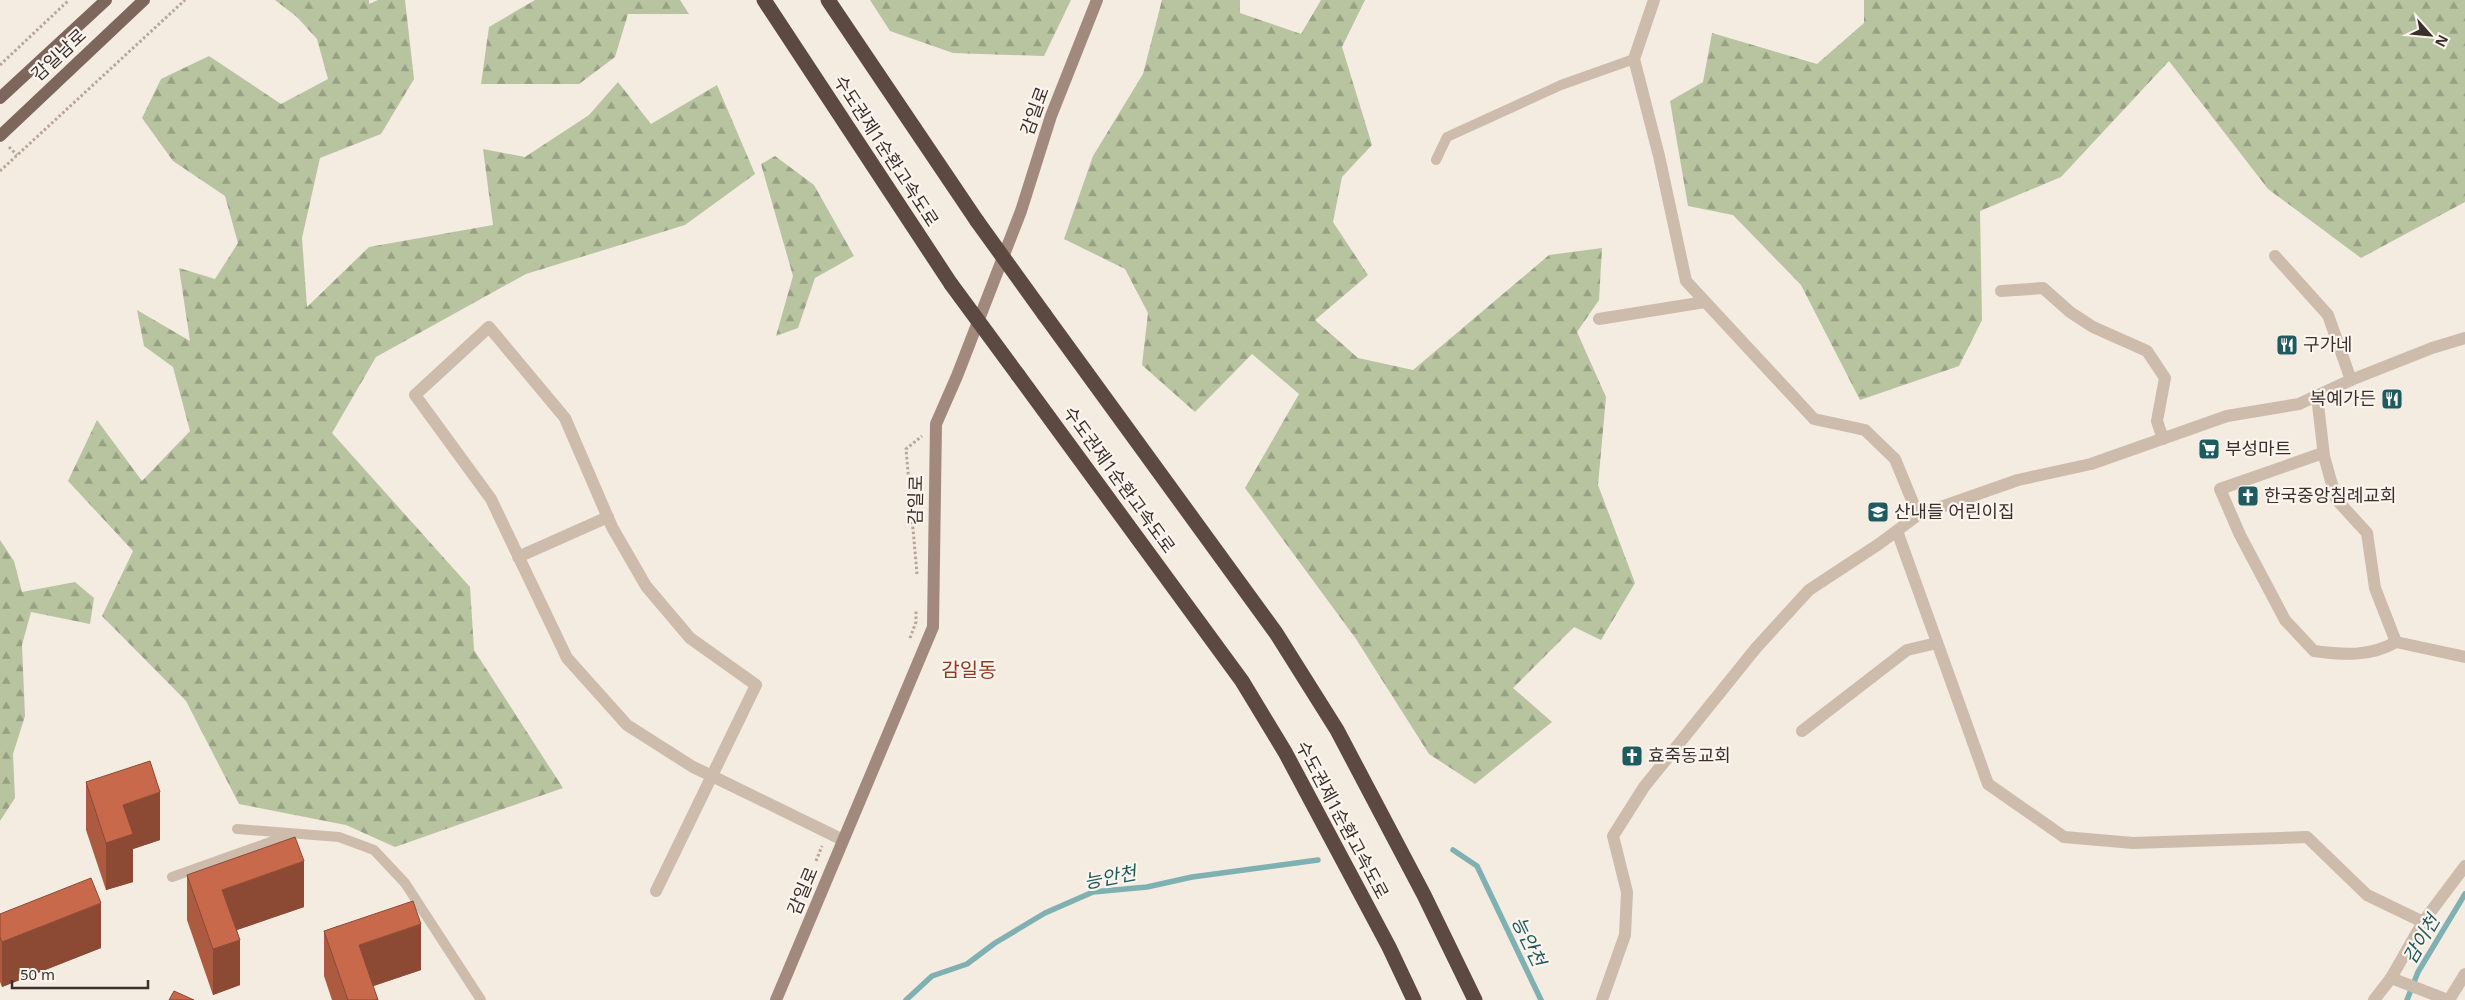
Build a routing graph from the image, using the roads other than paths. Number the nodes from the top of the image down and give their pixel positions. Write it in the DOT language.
graph roads {
  1 [pos="106,0"];
  2 [pos="144,0"];
  3 [pos="764,0"];
  4 [pos="828,0"];
  5 [pos="1097,0"];
  6 [pos="1654,0"];
  7 [pos="1634,59"];
  8 [pos="0,98"];
  9 [pos="0,136"];
  10 [pos="1436,160"];
  11 [pos="2275,256"];
  12 [pos="2001,291"];
  13 [pos="1705,302"];
  14 [pos="1598,319"];
  15 [pos="2465,338"];
  16 [pos="2351,380"];
  17 [pos="2317,396"];
  18 [pos="2164,439"];
  19 [pos="2324,453"];
  20 [pos="1918,515"];
  21 [pos="608,517"];
  22 [pos="1897,531"];
  23 [pos="518,557"];
  24 [pos="2396,642"];
  25 [pos="1937,643"];
  26 [pos="2465,657"];
  27 [pos="1802,731"];
  28 [pos="712,776"];
  29 [pos="237,829"];
  30 [pos="293,834"];
  31 [pos="843,840"];
  32 [pos="2465,866"];
  33 [pos="172,877"];
  34 [pos="656,891"];
  35 [pos="2423,922"];
  36 [pos="2465,974"];
  37 [pos="2396,980"];
  38 [pos="2446,999"];
  39 [pos="480,1000"];
  40 [pos="776,1000"];
  41 [pos="1414,1000"];
  42 [pos="1475,1000"];
  43 [pos="1602,1000"];
  44 [pos="2374,1000"];
  1 -- 8 [label="main road, 감일남로"];
  2 -- 9 [label="main road, 감일남로"];
  3 -- 41 [label="highway, 수도권제1순환고속도로, bridge"];
  4 -- 42 [label="highway, 수도권제1순환고속도로, bridge"];
  5 -- 31 [label="street, 감일로"];
  6 -- 7 [label="street"];
  7 -- 10 [label="lane"];
  7 -- 13 [label="street"];
  11 -- 16 [label="street"];
  12 -- 18 [label="street"];
  13 -- 14 [label="street"];
  13 -- 20 [label="street"];
  15 -- 16 [label="street"];
  16 -- 17 [label="street"];
  17 -- 18 [label="street"];
  17 -- 19 [label="street"];
  18 -- 20 [label="street"];
  19 -- 24 [label="street"];
  19 -- 24 [label="street"];
  20 -- 22 [label="street"];
  21 -- 23 [label="street"];
  21 -- 23 [label="street"];
  21 -- 28 [label="street"];
  22 -- 25 [label="street"];
  22 -- 43 [label="street"];
  23 -- 28 [label="street"];
  24 -- 26 [label="street"];
  25 -- 27 [label="street"];
  25 -- 35 [label="street"];
  28 -- 31 [label="street"];
  28 -- 34 [label="street"];
  29 -- 30 [label="lane"];
  30 -- 33 [label="lane"];
  30 -- 39 [label="lane"];
  31 -- 40 [label="street, 감일로"];
  32 -- 35 [label="street"];
  35 -- 37 [label="street"];
  36 -- 38 [label="street"];
  37 -- 38 [label="street"];
  37 -- 44 [label="street"];
}
